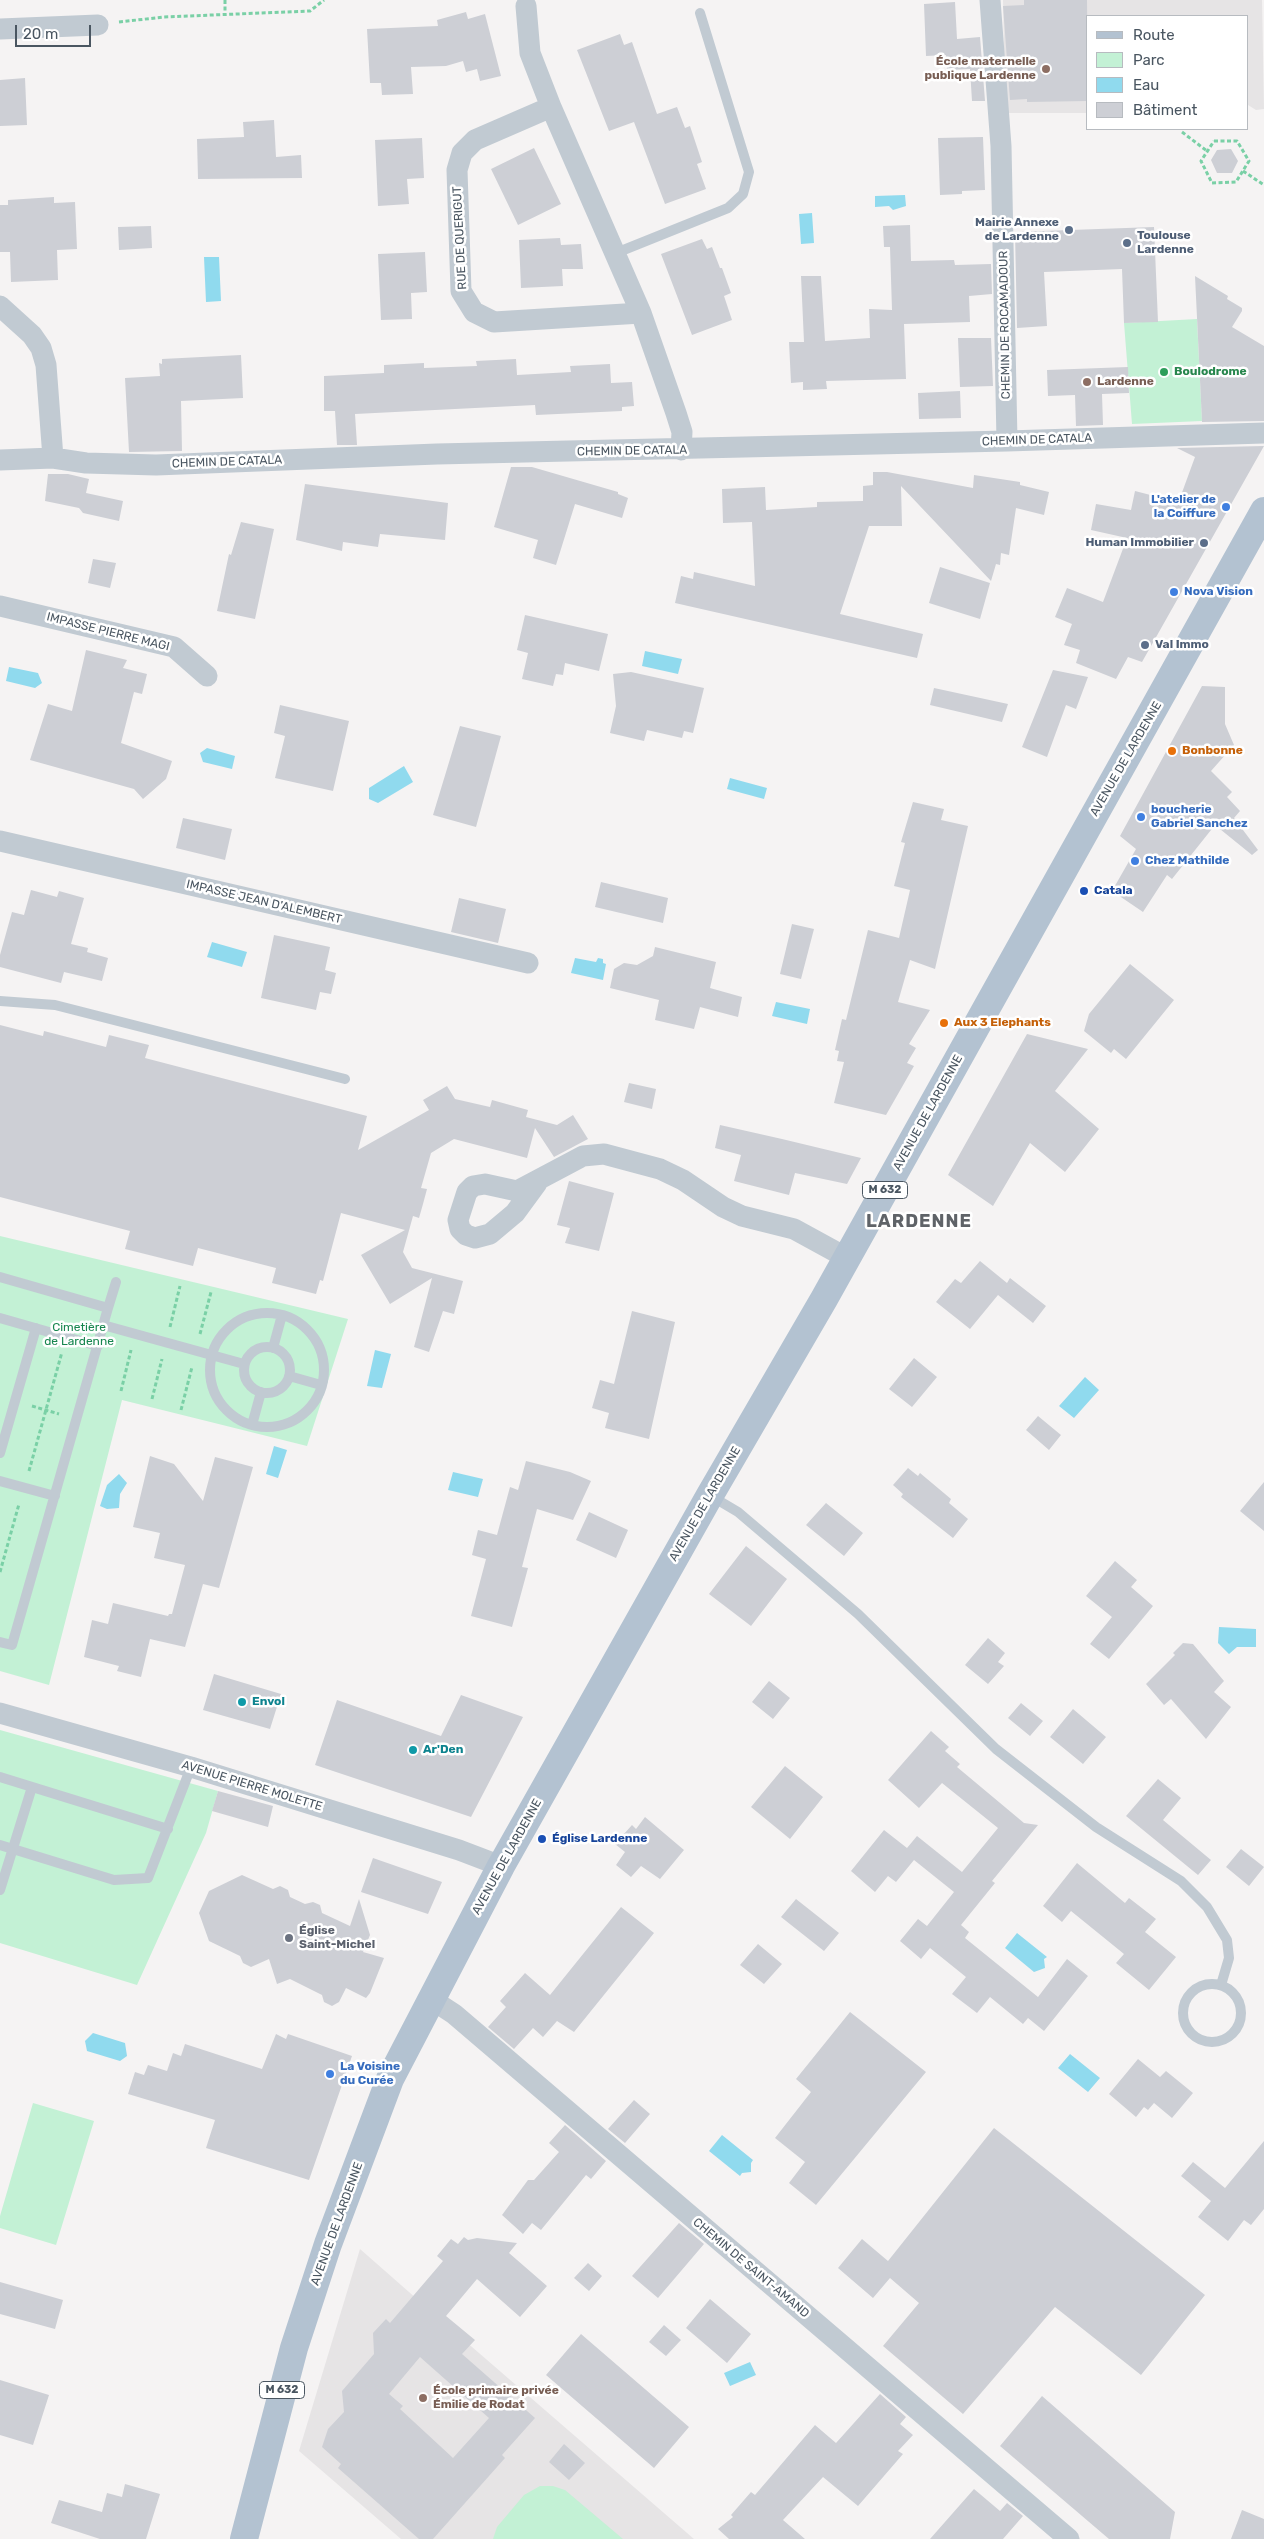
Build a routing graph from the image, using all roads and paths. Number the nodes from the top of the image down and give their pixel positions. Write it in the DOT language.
graph roads {
  1 [pos="225,0"];
  2 [pos="324,0"];
  3 [pos="990,0"];
  4 [pos="526,6"];
  5 [pos="700,13"];
  6 [pos="225,15"];
  7 [pos="98,25"];
  8 [pos="0,29"];
  9 [pos="551,107"];
  10 [pos="1182,132"];
  11 [pos="1207,151"];
  12 [pos="1243,171"];
  13 [pos="1264,185"];
  14 [pos="616,253"];
  15 [pos="0,306"];
  16 [pos="641,313"];
  17 [pos="1264,433"];
  18 [pos="1007,441"];
  19 [pos="682,450"];
  20 [pos="53,458"];
  21 [pos="0,460"];
  22 [pos="1264,512"];
  23 [pos="0,606"];
  24 [pos="207,676"];
  25 [pos="0,841"];
  26 [pos="528,963"];
  27 [pos="0,1002"];
  28 [pos="345,1079"];
  29 [pos="537,1182"];
  30 [pos="847,1258"];
  31 [pos="0,1277"];
  32 [pos="116,1282"];
  33 [pos="108,1308"];
  34 [pos="282,1315"];
  35 [pos="0,1318"];
  36 [pos="103,1325"];
  37 [pos="36,1328"];
  38 [pos="135,1334"];
  39 [pos="66,1337"];
  40 [pos="98,1346"];
  41 [pos="273,1348"];
  42 [pos="212,1355"];
  43 [pos="244,1364"];
  44 [pos="289,1376"];
  45 [pos="322,1385"];
  46 [pos="121,1391"];
  47 [pos="261,1392"];
  48 [pos="15,1402"];
  49 [pos="46,1410"];
  50 [pos="77,1419"];
  51 [pos="252,1424"];
  52 [pos="0,1454"];
  53 [pos="0,1481"];
  54 [pos="24,1487"];
  55 [pos="710,1495"];
  56 [pos="55,1496"];
  57 [pos="2,1561"];
  58 [pos="0,1572"];
  59 [pos="0,1642"];
  60 [pos="0,1713"];
  61 [pos="191,1767"];
  62 [pos="0,1777"];
  63 [pos="32,1787"];
  64 [pos="168,1829"];
  65 [pos="0,1845"];
  66 [pos="13,1849"];
  67 [pos="502,1866"];
  68 [pos="0,1890"];
  69 [pos="1221,1985"];
  70 [pos="430,1999"];
  71 [pos="244,2539"];
  72 [pos="1069,2539"];
  1 -- 6 [label="path"];
  2 -- 6 [label="path"];
  3 -- 18 [label="street, CHEMIN DE ROCAMADOUR"];
  4 -- 9 [label="street"];
  5 -- 14 [label="lane"];
  6 -- 7 [label="path"];
  7 -- 8 [label="street"];
  9 -- 14 [label="street"];
  9 -- 16 [label="street, RUE DE QUERIGUT"];
  10 -- 11 [label="path"];
  11 -- 12 [label="path"];
  11 -- 12 [label="path"];
  12 -- 13 [label="path"];
  14 -- 16 [label="street"];
  15 -- 20 [label="street"];
  16 -- 19 [label="street"];
  17 -- 18 [label="street, CHEMIN DE CATALA"];
  18 -- 19 [label="street, CHEMIN DE CATALA"];
  19 -- 20 [label="street, CHEMIN DE CATALA"];
  20 -- 21 [label="street, CHEMIN DE CATALA"];
  22 -- 30 [label="main road, AVENUE DE LARDENNE / M 632"];
  23 -- 24 [label="street, IMPASSE PIERRE MAGI"];
  25 -- 26 [label="street, IMPASSE JEAN D'ALEMBERT"];
  27 -- 28 [label="lane"];
  29 -- 30 [label="street"];
  30 -- 55 [label="main road, AVENUE DE LARDENNE / M 632"];
  31 -- 33 [label="lane"];
  32 -- 33 [label="lane"];
  33 -- 36 [label="lane"];
  34 -- 41 [label="lane"];
  34 -- 42 [label="lane"];
  34 -- 45 [label="lane"];
  35 -- 37 [label="lane"];
  36 -- 38 [label="lane"];
  36 -- 40 [label="lane"];
  37 -- 39 [label="lane"];
  37 -- 48 [label="lane"];
  38 -- 42 [label="lane"];
  38 -- 46 [label="path"];
  39 -- 40 [label="lane"];
  39 -- 49 [label="path"];
  40 -- 50 [label="lane"];
  41 -- 43 [label="lane"];
  41 -- 44 [label="lane"];
  42 -- 43 [label="lane"];
  42 -- 51 [label="lane"];
  43 -- 47 [label="lane"];
  44 -- 45 [label="lane"];
  44 -- 47 [label="lane"];
  45 -- 51 [label="lane"];
  47 -- 51 [label="lane"];
  48 -- 49 [label="path"];
  48 -- 52 [label="lane"];
  49 -- 50 [label="path"];
  49 -- 54 [label="path"];
  50 -- 56 [label="lane"];
  53 -- 54 [label="lane"];
  54 -- 56 [label="lane"];
  54 -- 57 [label="path"];
  55 -- 67 [label="main road, AVENUE DE LARDENNE / M 632"];
  55 -- 69 [label="lane"];
  56 -- 59 [label="lane"];
  57 -- 58 [label="path"];
  60 -- 61 [label="street, AVENUE PIERRE MOLETTE"];
  61 -- 64 [label="lane"];
  61 -- 67 [label="street, AVENUE PIERRE MOLETTE"];
  62 -- 63 [label="lane"];
  63 -- 64 [label="lane"];
  63 -- 66 [label="lane"];
  64 -- 66 [label="lane"];
  65 -- 66 [label="lane"];
  66 -- 68 [label="lane"];
  67 -- 70 [label="main road, AVENUE DE LARDENNE / M 632"];
  69 -- 69 [label="lane"];
  70 -- 71 [label="main road, AVENUE DE LARDENNE / M 632"];
  70 -- 72 [label="street, CHEMIN DE SAINT-AMAND"];
}
